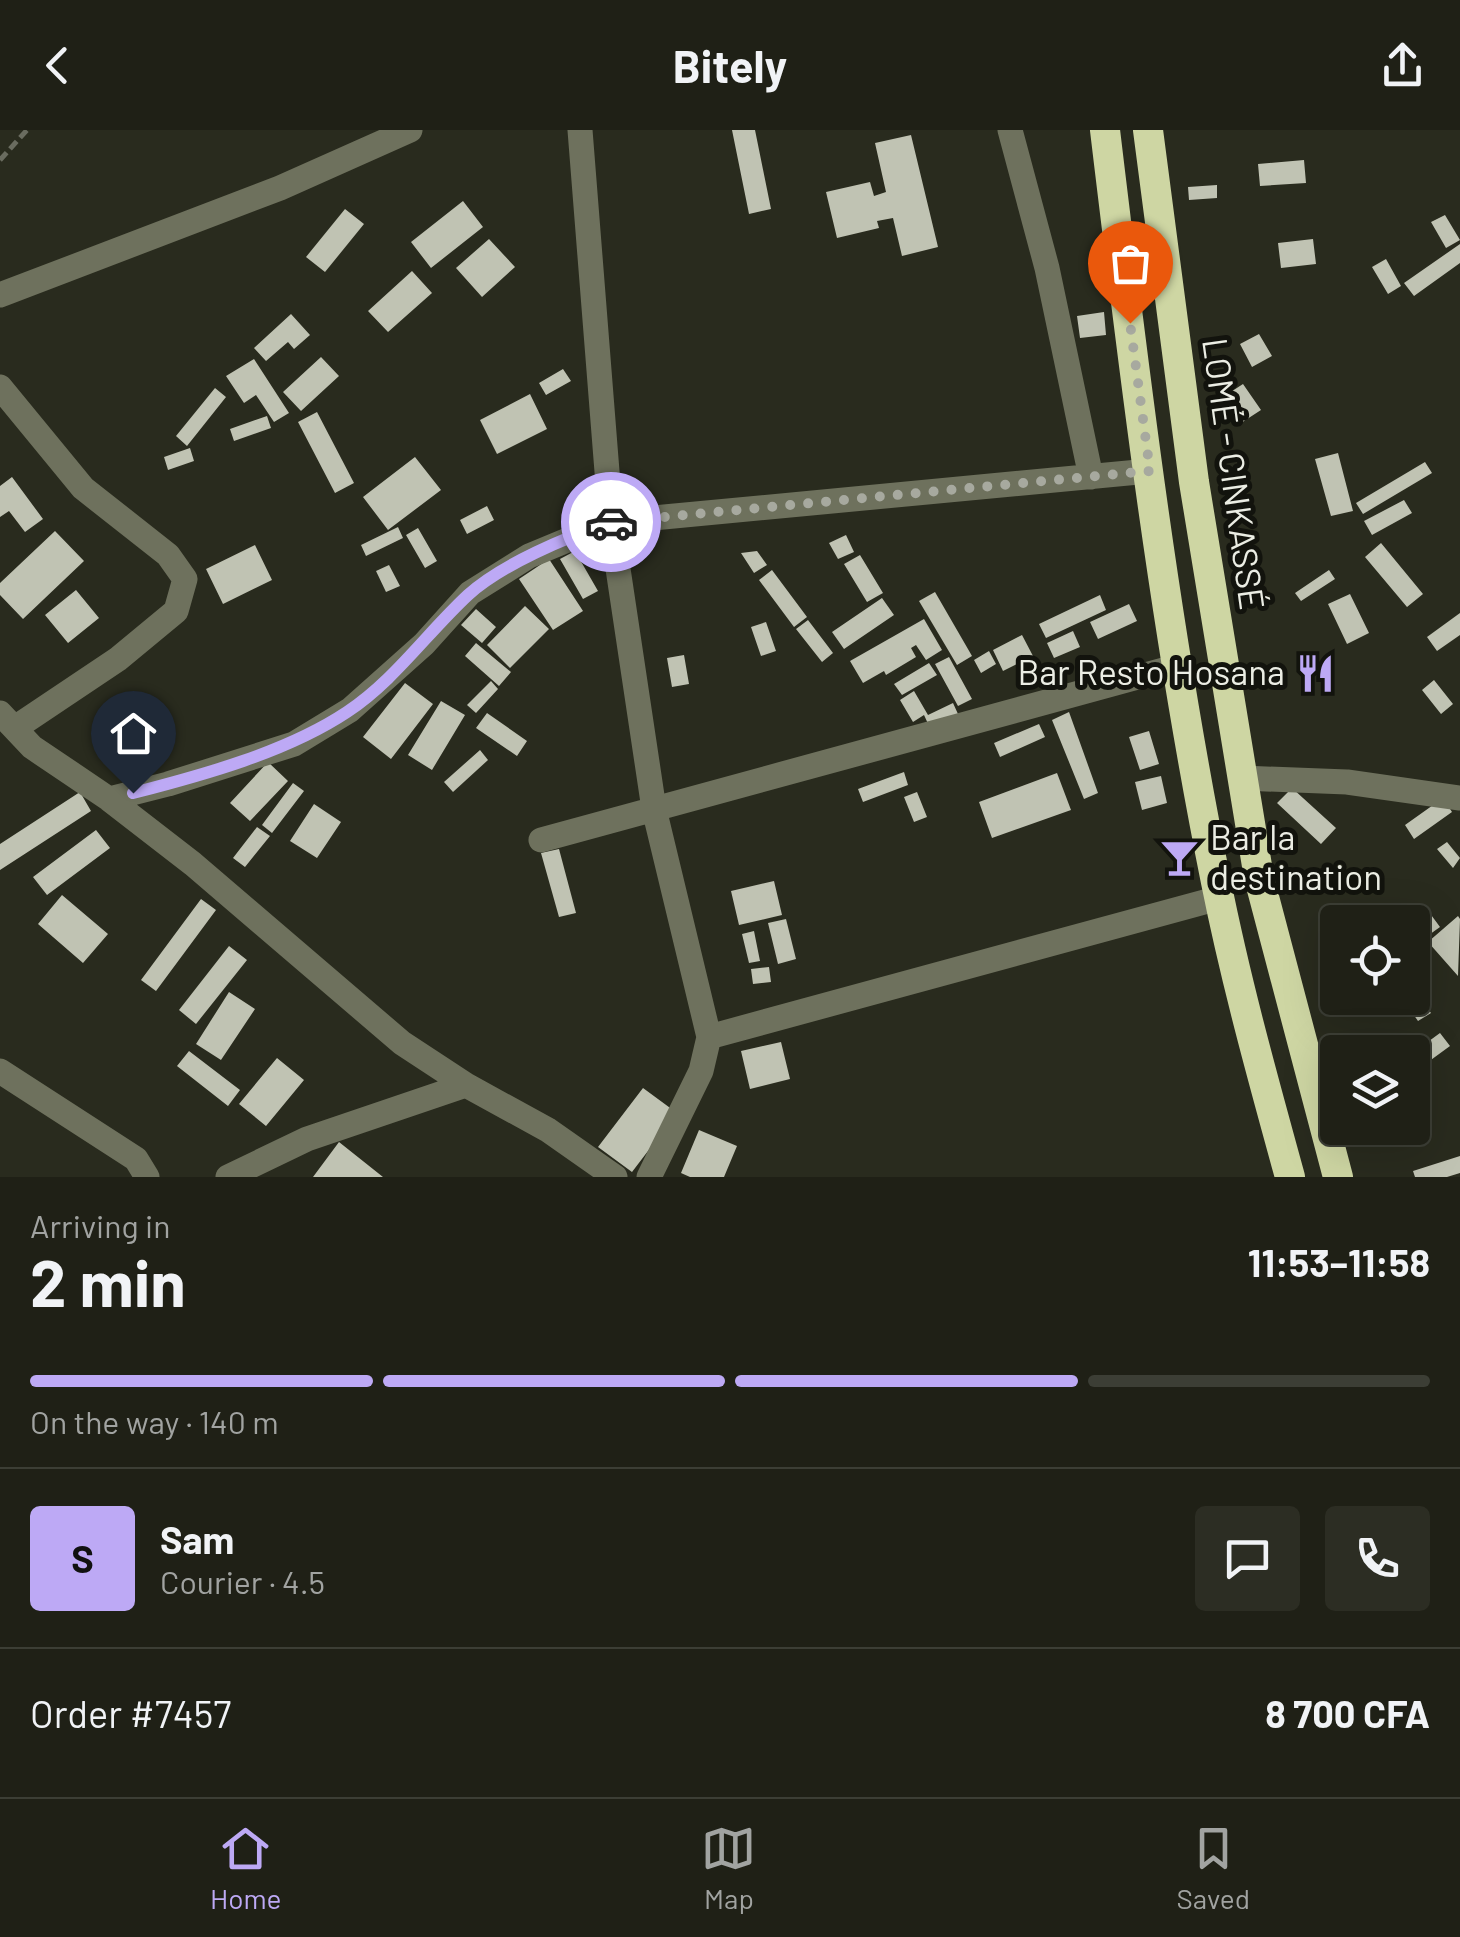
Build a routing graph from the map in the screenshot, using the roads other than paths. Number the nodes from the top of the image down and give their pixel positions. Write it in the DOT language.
graph roads {
  1 [pos="410,130"];
  2 [pos="580,130"];
  3 [pos="1010,130"];
  4 [pos="1104,130"];
  5 [pos="1148,130"];
  6 [pos="1157,207"];
  7 [pos="1114,211"];
  8 [pos="0,294"];
  9 [pos="0,387"];
  10 [pos="1150,471"];
  11 [pos="1091,478"];
  12 [pos="611,522"];
  13 [pos="1178,666"];
  14 [pos="7,721"];
  15 [pos="1242,778"];
  16 [pos="1460,798"];
  17 [pos="108,799"];
  18 [pos="654,809"];
  19 [pos="541,840"];
  20 [pos="1219,898"];
  21 [pos="1285,976"];
  22 [pos="1240,987"];
  23 [pos="709,1036"];
  24 [pos="0,1070"];
  25 [pos="466,1084"];
  26 [pos="147,1177"];
  27 [pos="228,1177"];
  28 [pos="615,1177"];
  29 [pos="649,1177"];
  30 [pos="1290,1177"];
  31 [pos="1338,1177"];
  1 -- 8 [label="street"];
  2 -- 12 [label="street"];
  3 -- 11 [label="street"];
  4 -- 7 [label="highway"];
  5 -- 6 [label="highway, LOMÉ - CINKASSÉ"];
  6 -- 7 [label="highway"];
  6 -- 15 [label="highway, LOMÉ - CINKASSÉ"];
  7 -- 10 [label="highway"];
  9 -- 14 [label="street"];
  10 -- 11 [label="street"];
  10 -- 13 [label="highway"];
  11 -- 12 [label="street"];
  12 -- 17 [label="street"];
  12 -- 18 [label="street"];
  13 -- 18 [label="street"];
  13 -- 20 [label="highway"];
  14 -- 17 [label="street"];
  15 -- 16 [label="street"];
  15 -- 21 [label="highway, LOMÉ - CINKASSÉ"];
  17 -- 25 [label="street"];
  18 -- 19 [label="street"];
  18 -- 23 [label="street"];
  20 -- 22 [label="highway"];
  20 -- 23 [label="street"];
  21 -- 22 [label="highway"];
  21 -- 31 [label="highway, LOMÉ - CINKASSÉ"];
  22 -- 30 [label="highway"];
  23 -- 29 [label="street"];
  24 -- 26 [label="street"];
  25 -- 27 [label="street"];
  25 -- 28 [label="street"];
}
